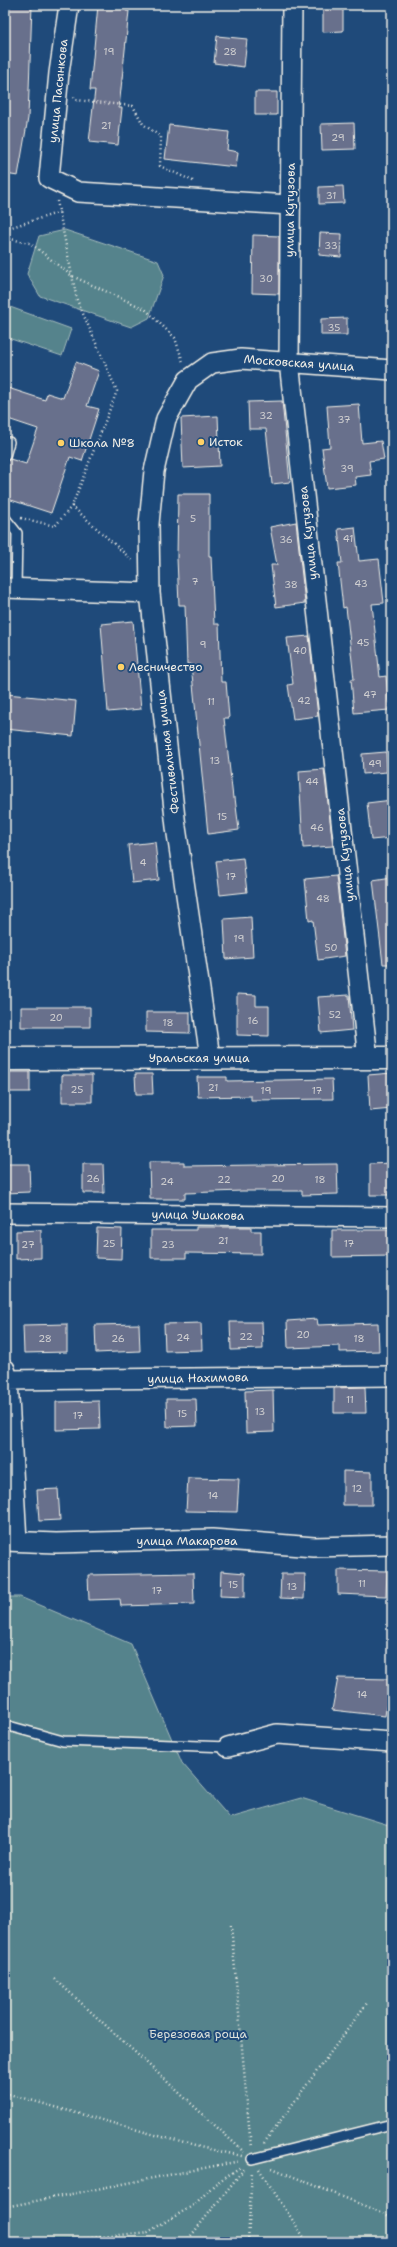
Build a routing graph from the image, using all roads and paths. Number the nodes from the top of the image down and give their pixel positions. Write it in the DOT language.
graph roads {
  1 [pos="69,5"];
  2 [pos="292,5"];
  3 [pos="59,73"];
  4 [pos="49,178"];
  5 [pos="196,182"];
  6 [pos="290,205"];
  7 [pos="60,212"];
  8 [pos="5,229"];
  9 [pos="5,238"];
  10 [pos="72,276"];
  11 [pos="188,359"];
  12 [pos="289,362"];
  13 [pos="184,370"];
  14 [pos="392,370"];
  15 [pos="9,442"];
  16 [pos="5,456"];
  17 [pos="72,506"];
  18 [pos="5,518"];
  19 [pos="19,518"];
  20 [pos="121,551"];
  21 [pos="137,557"];
  22 [pos="137,565"];
  23 [pos="11,588"];
  24 [pos="150,593"];
  25 [pos="210,1058"];
  26 [pos="392,1058"];
  27 [pos="5,1059"];
  28 [pos="368,1059"];
  29 [pos="5,1214"];
  30 [pos="392,1217"];
  31 [pos="6,1376"];
  32 [pos="392,1376"];
  33 [pos="11,1541"];
  34 [pos="392,1545"];
  35 [pos="5,1725"];
  36 [pos="392,1742"];
  37 [pos="228,1747"];
  38 [pos="231,1926"];
  39 [pos="54,1978"];
  40 [pos="367,2003"];
  41 [pos="5,2093"];
  42 [pos="392,2124"];
  43 [pos="252,2159"];
  44 [pos="5,2207"];
  45 [pos="392,2217"];
  46 [pos="56,2242"];
  47 [pos="186,2242"];
  48 [pos="248,2242"];
  49 [pos="307,2242"];
  1 -- 3 [label="street, улица Пасынкова"];
  2 -- 6 [label="street, улица Кутузова"];
  3 -- 4 [label="street, улица Пасынкова"];
  3 -- 5 [label="path"];
  4 -- 6 [label="street"];
  4 -- 7 [label="path"];
  6 -- 12 [label="street, улица Кутузова"];
  7 -- 8 [label="path"];
  7 -- 10 [label="path"];
  9 -- 10 [label="path"];
  10 -- 13 [label="path"];
  10 -- 17 [label="path"];
  11 -- 13 [label="path"];
  12 -- 13 [label="street, Московская улица"];
  12 -- 14 [label="street, Московская улица"];
  12 -- 28 [label="street, улица Кутузова"];
  13 -- 24 [label="street, Фестивальная улица"];
  15 -- 16 [label="lane"];
  17 -- 19 [label="path"];
  17 -- 20 [label="path"];
  18 -- 23 [label="lane"];
  21 -- 22 [label="path"];
  23 -- 24 [label="street"];
  24 -- 25 [label="street, Фестивальная улица"];
  25 -- 27 [label="street, Уральская улица"];
  25 -- 28 [label="street, Уральская улица"];
  26 -- 28 [label="street, Уральская улица"];
  29 -- 30 [label="street, улица Ушакова"];
  31 -- 32 [label="street, улица Нахимова"];
  31 -- 33 [label="street"];
  33 -- 34 [label="street, улица Макарова"];
  35 -- 37 [label="lane"];
  36 -- 37 [label="street"];
  38 -- 43 [label="path"];
  39 -- 43 [label="path"];
  40 -- 43 [label="path"];
  41 -- 43 [label="path"];
  42 -- 43 [label="lane"];
  43 -- 44 [label="path"];
  43 -- 45 [label="path"];
  43 -- 46 [label="path"];
  43 -- 47 [label="path"];
  43 -- 48 [label="path"];
  43 -- 49 [label="path"];
}
